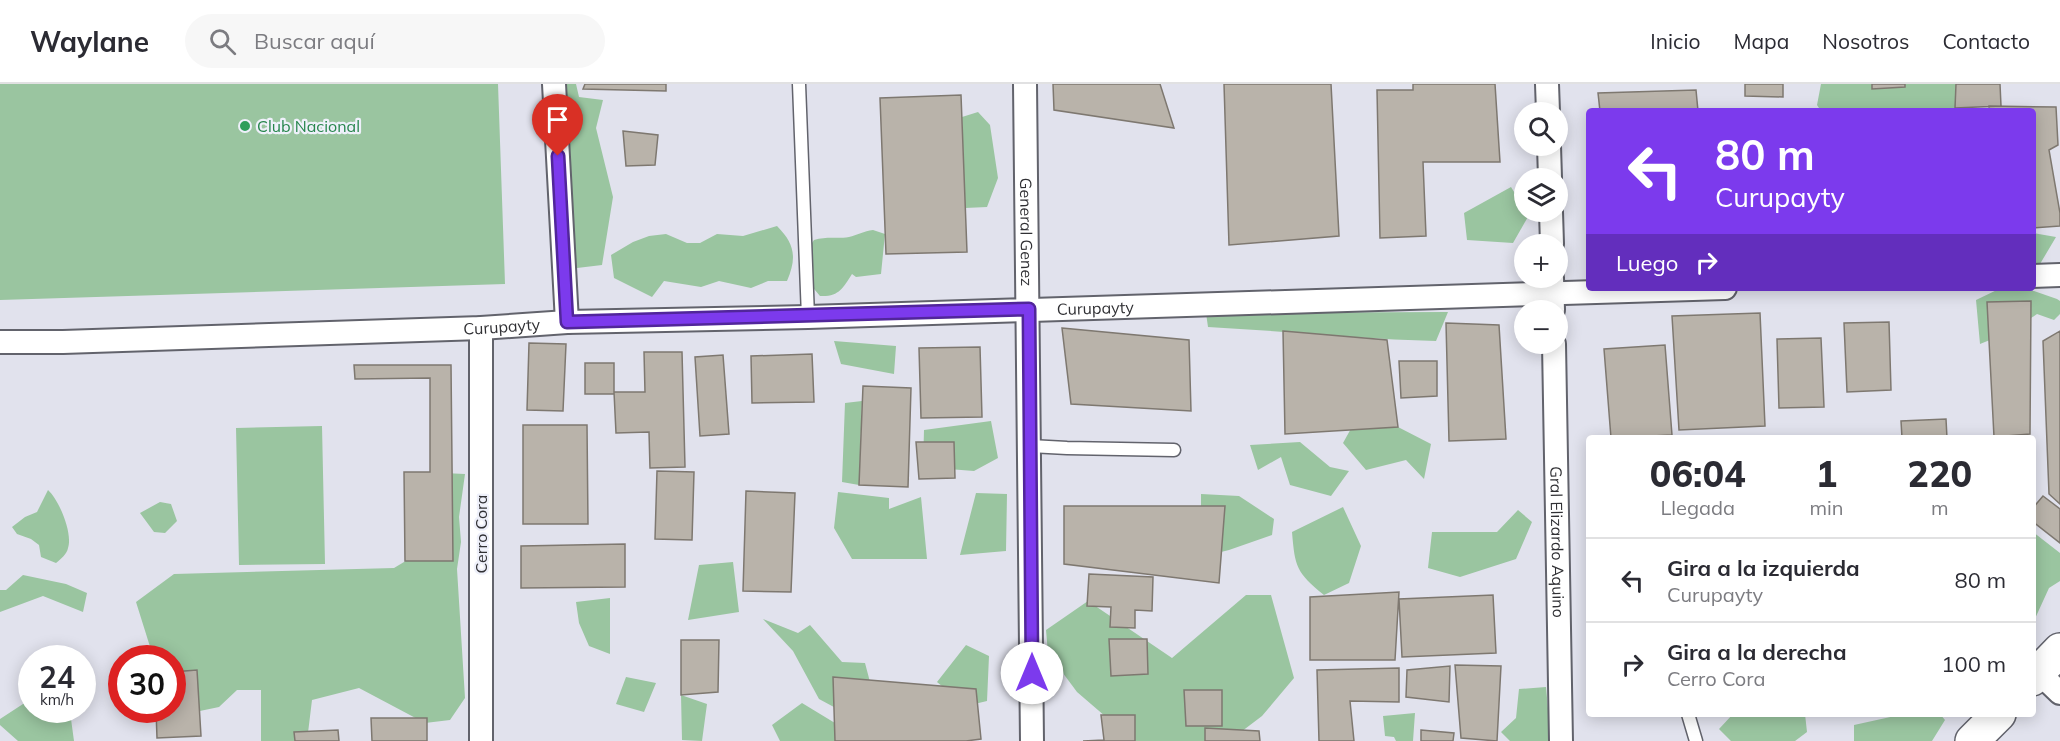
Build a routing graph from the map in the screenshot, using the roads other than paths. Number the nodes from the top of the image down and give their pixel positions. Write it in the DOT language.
graph roads {
  1 [pos="554,84"];
  2 [pos="799,84"];
  3 [pos="1025,84"];
  4 [pos="1547,84"];
  5 [pos="1548,102"];
  6 [pos="2060,275"];
  7 [pos="2036,276"];
  8 [pos="1639,291"];
  9 [pos="1553,294"];
  10 [pos="1029,309"];
  11 [pos="807,317"];
  12 [pos="567,322"];
  13 [pos="481,327"];
  14 [pos="0,342"];
  15 [pos="1554,354"];
  16 [pos="1030,446"];
  17 [pos="1174,450"];
  18 [pos="1689,717"];
  19 [pos="1996,717"];
  20 [pos="481,741"];
  21 [pos="1032,741"];
  22 [pos="1561,741"];
  23 [pos="1696,741"];
  24 [pos="1972,741"];
  1 -- 12 [label="street"];
  2 -- 11 [label="lane"];
  3 -- 10 [label="street, General Genez"];
  4 -- 5 [label="street"];
  6 -- 7 [label="street"];
  8 -- 9 [label="street, Curupayty"];
  9 -- 10 [label="street, Curupayty"];
  10 -- 11 [label="street, Curupayty"];
  10 -- 16 [label="street, General Genez"];
  11 -- 12 [label="street, Curupayty"];
  12 -- 13 [label="street, Curupayty"];
  13 -- 14 [label="street, Curupayty"];
  13 -- 20 [label="street, Cerro Cora"];
  15 -- 22 [label="street, Gral Elizardo Aquino"];
  16 -- 17 [label="lane"];
  16 -- 21 [label="street, General Genez"];
  18 -- 23 [label="lane"];
  19 -- 24 [label="street"];
}
